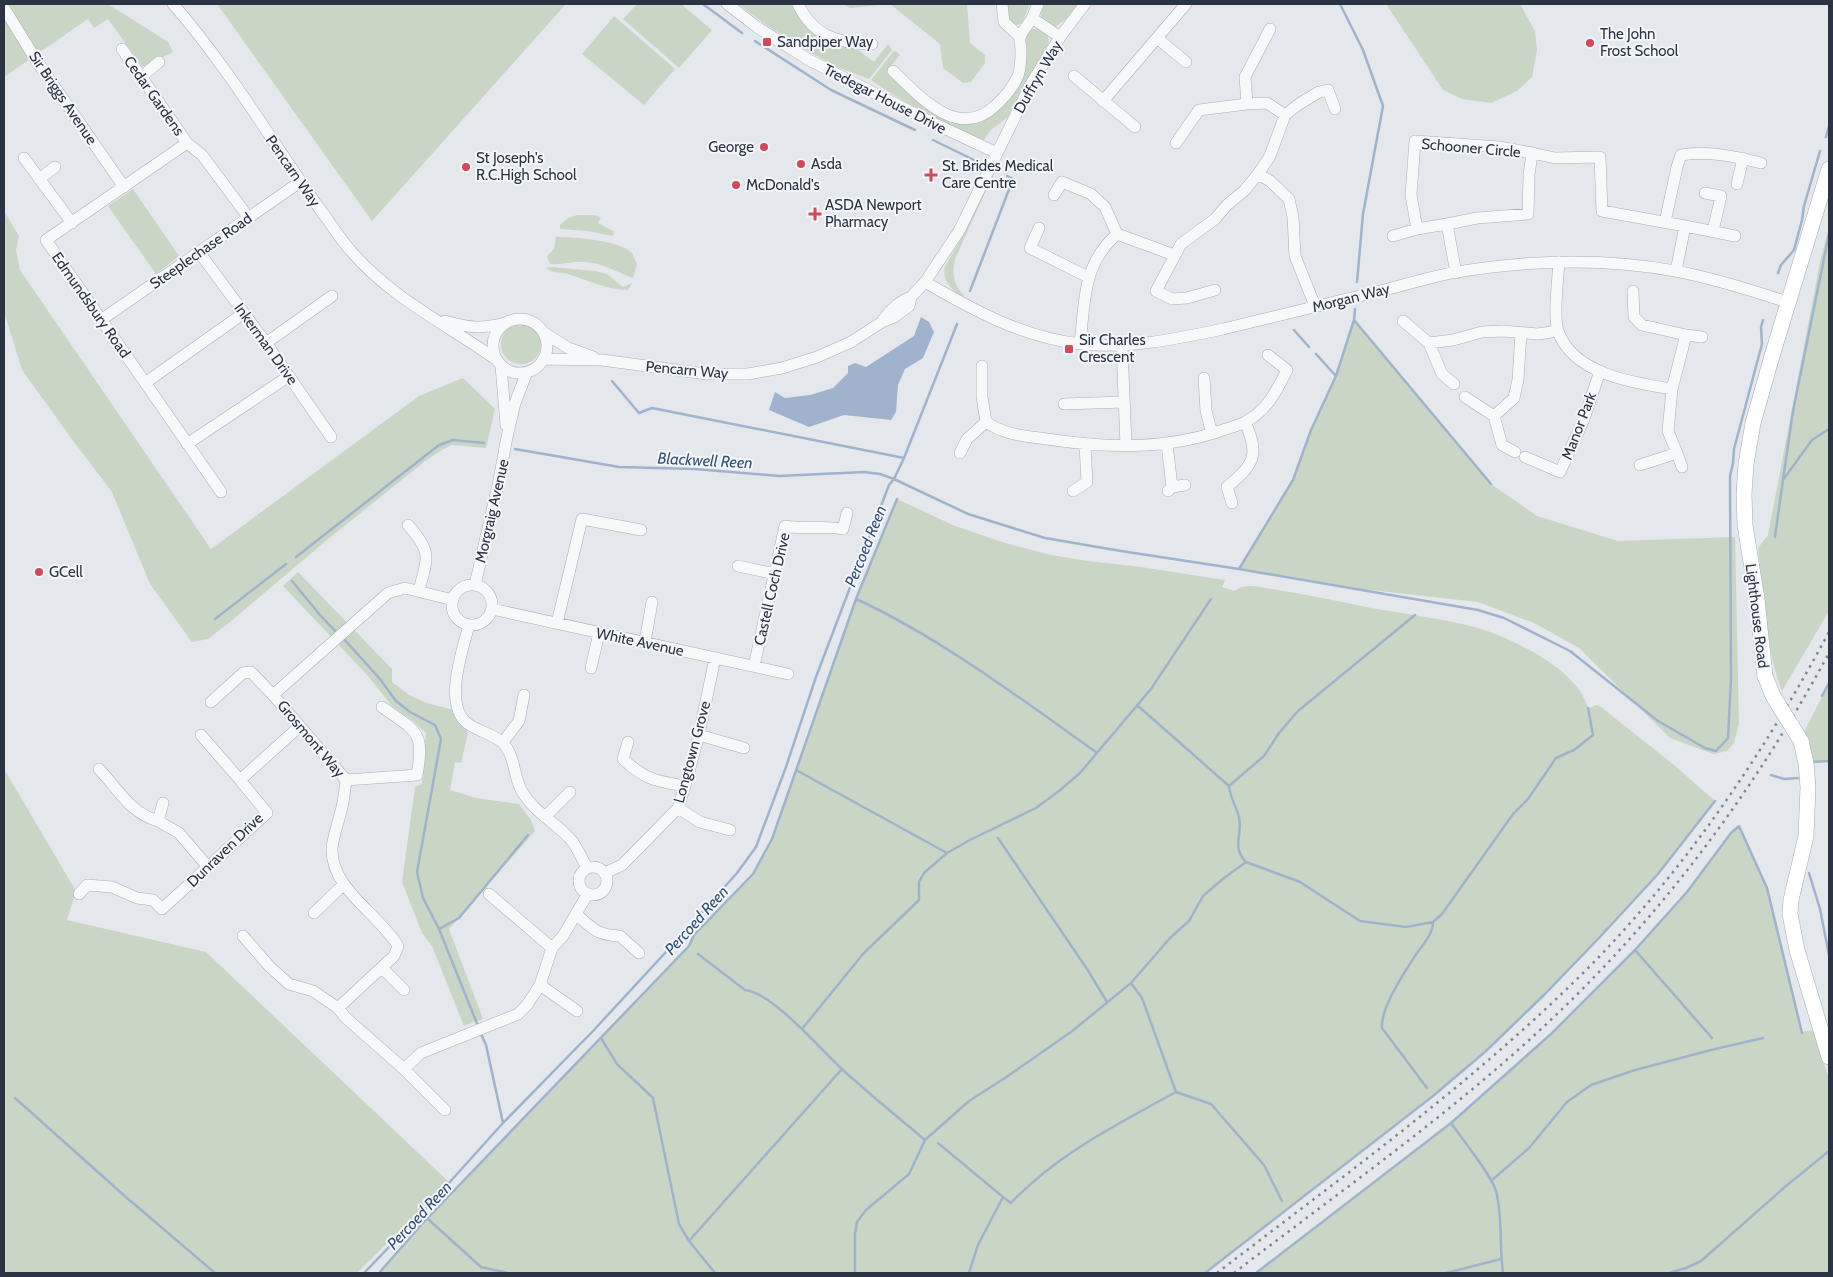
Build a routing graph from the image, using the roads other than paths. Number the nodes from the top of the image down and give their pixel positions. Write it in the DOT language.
graph roads {
  1 [pos="173,4"];
  2 [pos="727,4"];
  3 [pos="798,4"];
  4 [pos="1002,4"];
  5 [pos="1038,4"];
  6 [pos="1085,4"];
  7 [pos="1184,5"];
  8 [pos="4,8"];
  9 [pos="1032,18"];
  10 [pos="1270,29"];
  11 [pos="1060,37"];
  12 [pos="1020,38"];
  13 [pos="1157,38"];
  14 [pos="872,44"];
  15 [pos="122,48"];
  16 [pos="159,62"];
  17 [pos="1186,62"];
  18 [pos="893,71"];
  19 [pos="1074,76"];
  20 [pos="141,77"];
  21 [pos="1103,101"];
  22 [pos="1247,104"];
  23 [pos="1335,109"];
  24 [pos="1285,115"];
  25 [pos="1134,127"];
  26 [pos="187,143"];
  27 [pos="1176,143"];
  28 [pos="997,153"];
  29 [pos="1532,154"];
  30 [pos="24,158"];
  31 [pos="1743,158"];
  32 [pos="1761,163"];
  33 [pos="56,167"];
  34 [pos="1829,169"];
  35 [pos="1258,174"];
  36 [pos="39,179"];
  37 [pos="300,182"];
  38 [pos="1737,184"];
  39 [pos="124,187"];
  40 [pos="1705,193"];
  41 [pos="1054,195"];
  42 [pos="249,218"];
  43 [pos="72,222"];
  44 [pos="1665,222"];
  45 [pos="1446,224"];
  46 [pos="1685,226"];
  47 [pos="1039,228"];
  48 [pos="1417,229"];
  49 [pos="1714,231"];
  50 [pos="1117,234"];
  51 [pos="1393,236"];
  52 [pos="1735,236"];
  53 [pos="199,252"];
  54 [pos="1174,256"];
  55 [pos="1559,262"];
  56 [pos="1676,271"];
  57 [pos="1456,273"];
  58 [pos="1088,277"];
  59 [pos="925,282"];
  60 [pos="1215,290"];
  61 [pos="1633,291"];
  62 [pos="332,296"];
  63 [pos="1787,302"];
  64 [pos="1315,306"];
  65 [pos="244,314"];
  66 [pos="434,318"];
  67 [pos="101,320"];
  68 [pos="1403,321"];
  69 [pos="506,323"];
  70 [pos="1558,331"];
  71 [pos="543,332"];
  72 [pos="1521,333"];
  73 [pos="1686,334"];
  74 [pos="1702,337"];
  75 [pos="266,343"];
  76 [pos="1429,343"];
  77 [pos="1080,344"];
  78 [pos="1122,346"];
  79 [pos="1268,355"];
  80 [pos="543,359"];
  81 [pos="602,360"];
  82 [pos="499,363"];
  83 [pos="982,366"];
  84 [pos="1600,371"];
  85 [pos="527,372"];
  86 [pos="289,376"];
  87 [pos="1204,378"];
  88 [pos="145,383"];
  89 [pos="1454,384"];
  90 [pos="1672,390"];
  91 [pos="1465,397"];
  92 [pos="1124,402"];
  93 [pos="1064,404"];
  94 [pos="1494,416"];
  95 [pos="986,422"];
  96 [pos="1245,422"];
  97 [pos="1212,434"];
  98 [pos="331,437"];
  99 [pos="507,437"];
  100 [pos="187,444"];
  101 [pos="1167,444"];
  102 [pos="1085,445"];
  103 [pos="1126,446"];
  104 [pos="960,453"];
  105 [pos="1677,453"];
  106 [pos="1640,465"];
  107 [pos="1682,467"];
  108 [pos="1185,485"];
  109 [pos="1073,491"];
  110 [pos="221,492"];
  111 [pos="1232,503"];
  112 [pos="847,513"];
  113 [pos="408,525"];
  114 [pos="641,530"];
  115 [pos="738,566"];
  116 [pos="775,574"];
  117 [pos="475,584"];
  118 [pos="419,590"];
  119 [pos="453,600"];
  120 [pos="652,602"];
  121 [pos="492,610"];
  122 [pos="557,623"];
  123 [pos="470,625"];
  124 [pos="599,633"];
  125 [pos="645,642"];
  126 [pos="715,658"];
  127 [pos="754,666"];
  128 [pos="591,668"];
  129 [pos="788,674"];
  130 [pos="273,695"];
  131 [pos="524,695"];
  132 [pos="211,702"];
  133 [pos="382,707"];
  134 [pos="300,726"];
  135 [pos="201,735"];
  136 [pos="699,735"];
  137 [pos="503,742"];
  138 [pos="628,742"];
  139 [pos="744,748"];
  140 [pos="99,769"];
  141 [pos="240,780"];
  142 [pos="346,780"];
  143 [pos="685,786"];
  144 [pos="570,792"];
  145 [pos="163,803"];
  146 [pos="678,808"];
  147 [pos="545,817"];
  148 [pos="158,821"];
  149 [pos="730,830"];
  150 [pos="208,867"];
  151 [pos="588,868"];
  152 [pos="605,873"];
  153 [pos="344,884"];
  154 [pos="79,894"];
  155 [pos="490,894"];
  156 [pos="587,894"];
  157 [pos="314,913"];
  158 [pos="576,914"];
  159 [pos="243,936"];
  160 [pos="552,948"];
  161 [pos="639,953"];
  162 [pos="382,968"];
  163 [pos="540,985"];
  164 [pos="404,990"];
  165 [pos="338,1008"];
  166 [pos="577,1011"];
  167 [pos="1829,1057"];
  168 [pos="404,1069"];
  169 [pos="445,1110"];
  1 -- 37 [label="street, Pencarn Way"];
  2 -- 28 [label="street, Tredegar House Drive"];
  3 -- 14 [label="street"];
  4 -- 12 [label="street"];
  5 -- 9 [label="street"];
  6 -- 11 [label="street, Duffryn Way"];
  7 -- 13 [label="street"];
  8 -- 39 [label="street, Sir Briggs Avenue"];
  9 -- 11 [label="street"];
  9 -- 12 [label="street"];
  10 -- 22 [label="street"];
  11 -- 28 [label="street, Duffryn Way"];
  12 -- 18 [label="street"];
  13 -- 17 [label="street"];
  13 -- 21 [label="street"];
  15 -- 20 [label="street, Cedar Gardens"];
  16 -- 20 [label="street"];
  19 -- 21 [label="street"];
  20 -- 26 [label="street, Cedar Gardens"];
  21 -- 25 [label="street"];
  22 -- 24 [label="street"];
  22 -- 27 [label="street"];
  23 -- 24 [label="street"];
  24 -- 35 [label="street"];
  26 -- 39 [label="street, Edmundsbury Road"];
  26 -- 42 [label="street"];
  28 -- 59 [label="street, Pencarn Way"];
  29 -- 44 [label="street"];
  29 -- 45 [label="street, Schooner Circle"];
  29 -- 48 [label="street, Schooner Circle"];
  30 -- 36 [label="street"];
  31 -- 32 [label="street"];
  31 -- 38 [label="street"];
  31 -- 44 [label="street"];
  33 -- 36 [label="street"];
  34 -- 63 [label="main road, Lighthouse Road"];
  35 -- 54 [label="street"];
  35 -- 64 [label="street"];
  36 -- 43 [label="street"];
  37 -- 42 [label="street, Steeplechase Road"];
  37 -- 66 [label="street, Pencarn Way"];
  39 -- 43 [label="street, Edmundsbury Road"];
  40 -- 49 [label="street"];
  41 -- 50 [label="street"];
  42 -- 53 [label="street, Steeplechase Road"];
  43 -- 67 [label="street, Edmundsbury Road"];
  44 -- 46 [label="street"];
  45 -- 48 [label="street, Schooner Circle"];
  45 -- 57 [label="street"];
  46 -- 49 [label="street"];
  46 -- 56 [label="street"];
  47 -- 58 [label="street"];
  48 -- 51 [label="street"];
  49 -- 52 [label="street"];
  50 -- 54 [label="street"];
  50 -- 58 [label="street"];
  53 -- 65 [label="street, Inkerman Drive"];
  53 -- 67 [label="street, Steeplechase Road"];
  54 -- 60 [label="street"];
  55 -- 56 [label="street, Morgan Way"];
  55 -- 57 [label="street, Morgan Way"];
  55 -- 70 [label="street"];
  56 -- 63 [label="street, Morgan Way"];
  57 -- 64 [label="street, Morgan Way"];
  58 -- 77 [label="street"];
  59 -- 77 [label="street, Morgan Way"];
  59 -- 81 [label="street, Pencarn Way"];
  61 -- 73 [label="street"];
  62 -- 75 [label="street"];
  63 -- 167 [label="main road, Lighthouse Road, bridge"];
  64 -- 78 [label="street, Morgan Way"];
  65 -- 75 [label="street, Inkerman Drive"];
  65 -- 88 [label="street"];
  66 -- 69 [label="street, Pencarn Way"];
  66 -- 82 [label="street, Pencarn Way"];
  67 -- 88 [label="street, Edmundsbury Road"];
  68 -- 76 [label="street"];
  69 -- 71 [label="street"];
  69 -- 82 [label="street"];
  70 -- 72 [label="street"];
  70 -- 84 [label="street"];
  71 -- 80 [label="street"];
  71 -- 81 [label="street, Pencarn Way"];
  72 -- 76 [label="street"];
  72 -- 94 [label="street"];
  73 -- 74 [label="street"];
  73 -- 90 [label="street"];
  75 -- 86 [label="street, Inkerman Drive"];
  76 -- 89 [label="street"];
  77 -- 78 [label="street, Morgan Way"];
  78 -- 92 [label="street"];
  79 -- 96 [label="street"];
  80 -- 81 [label="street, Pencarn Way"];
  80 -- 85 [label="street"];
  82 -- 85 [label="street"];
  82 -- 99 [label="street, Morgraig Avenue"];
  83 -- 95 [label="street"];
  84 -- 90 [label="street"];
  84 -- 94 [label="street, Manor Park"];
  85 -- 99 [label="street, Morgraig Avenue"];
  86 -- 98 [label="street, Inkerman Drive"];
  86 -- 100 [label="street"];
  87 -- 97 [label="street"];
  88 -- 100 [label="street, Edmundsbury Road"];
  90 -- 105 [label="street"];
  91 -- 94 [label="street"];
  92 -- 93 [label="street"];
  92 -- 103 [label="street"];
  95 -- 102 [label="street"];
  95 -- 104 [label="street"];
  96 -- 97 [label="street"];
  96 -- 111 [label="street"];
  97 -- 101 [label="street"];
  99 -- 117 [label="street, Morgraig Avenue"];
  100 -- 110 [label="street, Edmundsbury Road"];
  101 -- 103 [label="street"];
  101 -- 108 [label="street"];
  102 -- 103 [label="street"];
  102 -- 109 [label="street"];
  105 -- 106 [label="street"];
  105 -- 107 [label="street"];
  112 -- 116 [label="street, Castell Coch Drive"];
  113 -- 118 [label="street"];
  114 -- 122 [label="street"];
  115 -- 116 [label="street"];
  116 -- 127 [label="street, Castell Coch Drive"];
  117 -- 119 [label="street, Morgraig Avenue"];
  117 -- 121 [label="street, Morgraig Avenue"];
  118 -- 119 [label="street, Grosmont Way"];
  118 -- 130 [label="street, Grosmont Way"];
  119 -- 123 [label="street"];
  120 -- 125 [label="street"];
  121 -- 122 [label="street, White Avenue"];
  121 -- 123 [label="street"];
  122 -- 124 [label="street, White Avenue"];
  123 -- 137 [label="street"];
  124 -- 125 [label="street, White Avenue"];
  124 -- 128 [label="street"];
  125 -- 126 [label="street, White Avenue"];
  126 -- 127 [label="street, White Avenue"];
  126 -- 136 [label="street, Longtown Grove"];
  127 -- 129 [label="street, White Avenue"];
  130 -- 132 [label="street"];
  130 -- 134 [label="street, Grosmont Way"];
  131 -- 137 [label="street"];
  133 -- 142 [label="street"];
  134 -- 141 [label="street"];
  134 -- 142 [label="street, Grosmont Way"];
  135 -- 141 [label="street"];
  136 -- 139 [label="street"];
  136 -- 143 [label="street, Longtown Grove"];
  137 -- 147 [label="street"];
  138 -- 143 [label="street"];
  140 -- 148 [label="street"];
  141 -- 150 [label="street, Dunraven Drive"];
  142 -- 153 [label="street, Grosmont Way"];
  143 -- 146 [label="street, Longtown Grove"];
  144 -- 147 [label="street"];
  145 -- 148 [label="street"];
  146 -- 149 [label="street"];
  146 -- 152 [label="street, Longtown Grove"];
  147 -- 151 [label="street"];
  148 -- 150 [label="street"];
  150 -- 154 [label="street, Dunraven Drive"];
  151 -- 152 [label="street"];
  151 -- 156 [label="street"];
  152 -- 156 [label="street"];
  153 -- 157 [label="street"];
  153 -- 162 [label="street, Grosmont Way"];
  155 -- 160 [label="street"];
  156 -- 158 [label="street"];
  158 -- 160 [label="street"];
  158 -- 161 [label="street"];
  159 -- 165 [label="street"];
  160 -- 163 [label="street"];
  162 -- 164 [label="street"];
  162 -- 165 [label="street, Grosmont Way"];
  163 -- 166 [label="street"];
  163 -- 168 [label="street"];
  165 -- 168 [label="street"];
  168 -- 169 [label="street"];
}
